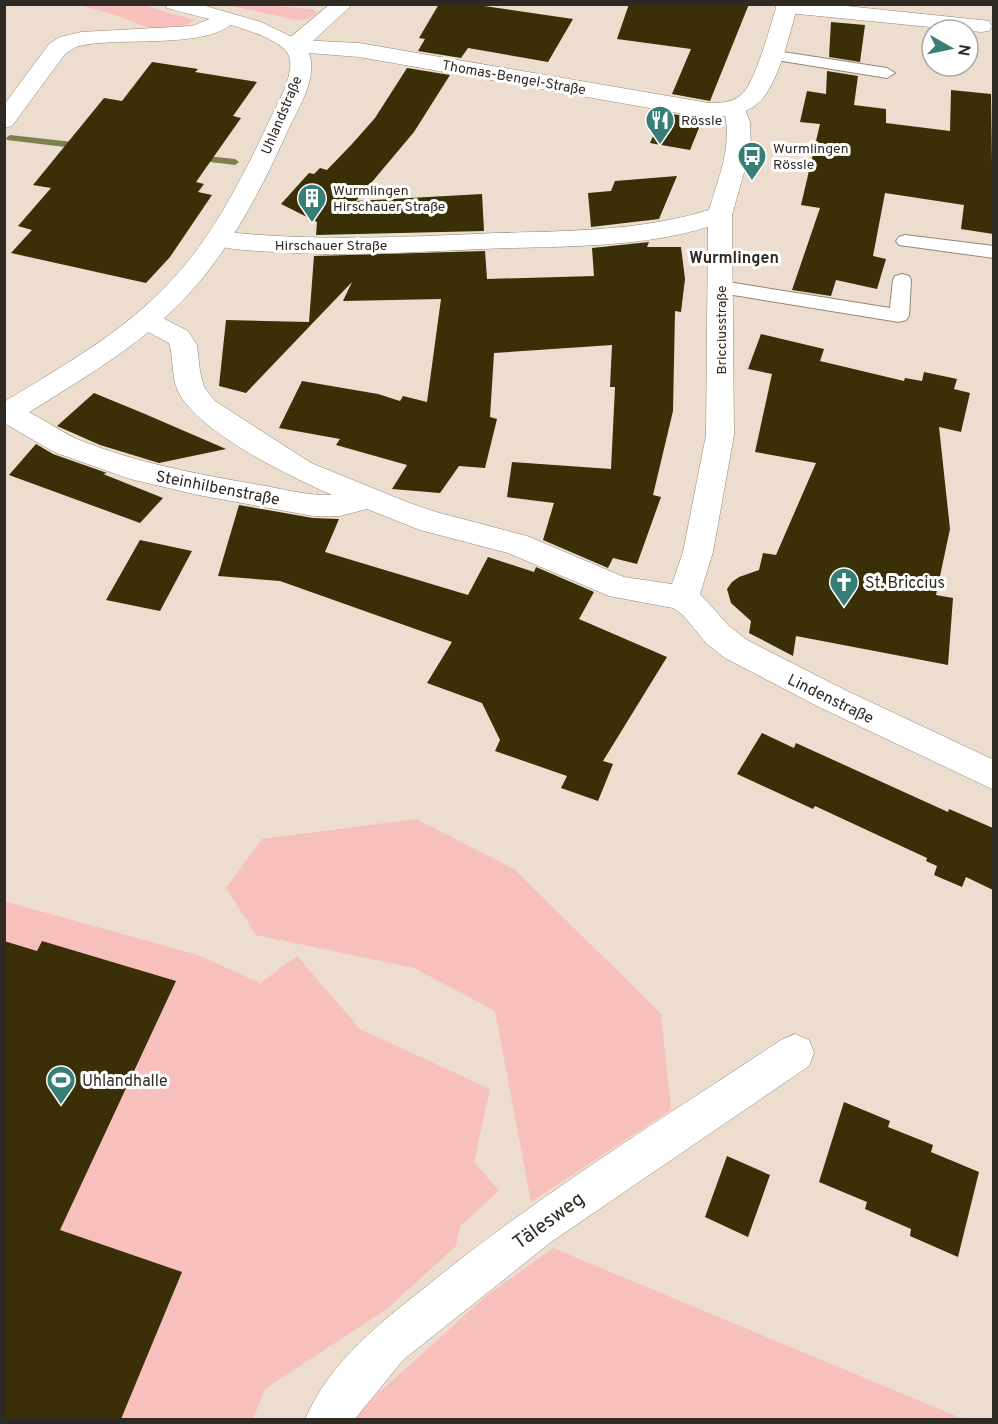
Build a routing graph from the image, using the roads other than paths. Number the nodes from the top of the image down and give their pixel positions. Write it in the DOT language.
graph roads {
  1 [pos="174,4"];
  2 [pos="341,6"];
  3 [pos="788,6"];
  4 [pos="225,19"];
  5 [pos="981,26"];
  6 [pos="294,46"];
  7 [pos="770,55"];
  8 [pos="887,73"];
  9 [pos="734,106"];
  10 [pos="4,121"];
  11 [pos="720,215"];
  12 [pos="218,239"];
  13 [pos="905,241"];
  14 [pos="993,252"];
  15 [pos="902,280"];
  16 [pos="721,287"];
  17 [pos="146,320"];
  18 [pos="7,413"];
  19 [pos="366,499"];
  20 [pos="683,599"];
  21 [pos="993,776"];
  22 [pos="795,1053"];
  23 [pos="327,1419"];
  1 -- 4 [label="street"];
  2 -- 6 [label="street"];
  3 -- 5 [label="street"];
  3 -- 7 [label="street"];
  4 -- 6 [label="street"];
  4 -- 10 [label="street"];
  6 -- 9 [label="street, Thomas-Bengel-Straße"];
  6 -- 12 [label="street, Uhlandstraße"];
  7 -- 8 [label="lane"];
  7 -- 9 [label="street"];
  9 -- 11 [label="street, Bricciusstraße"];
  11 -- 12 [label="street, Hirschauer Straße"];
  11 -- 16 [label="street, Bricciusstraße"];
  12 -- 17 [label="street"];
  13 -- 14 [label="lane"];
  15 -- 16 [label="lane"];
  16 -- 20 [label="street, Bricciusstraße"];
  17 -- 18 [label="street"];
  17 -- 19 [label="street"];
  18 -- 19 [label="street, Steinhilbenstraße"];
  19 -- 20 [label="street"];
  20 -- 21 [label="street, Lindenstraße"];
  22 -- 23 [label="street, Tälesweg"];
}
